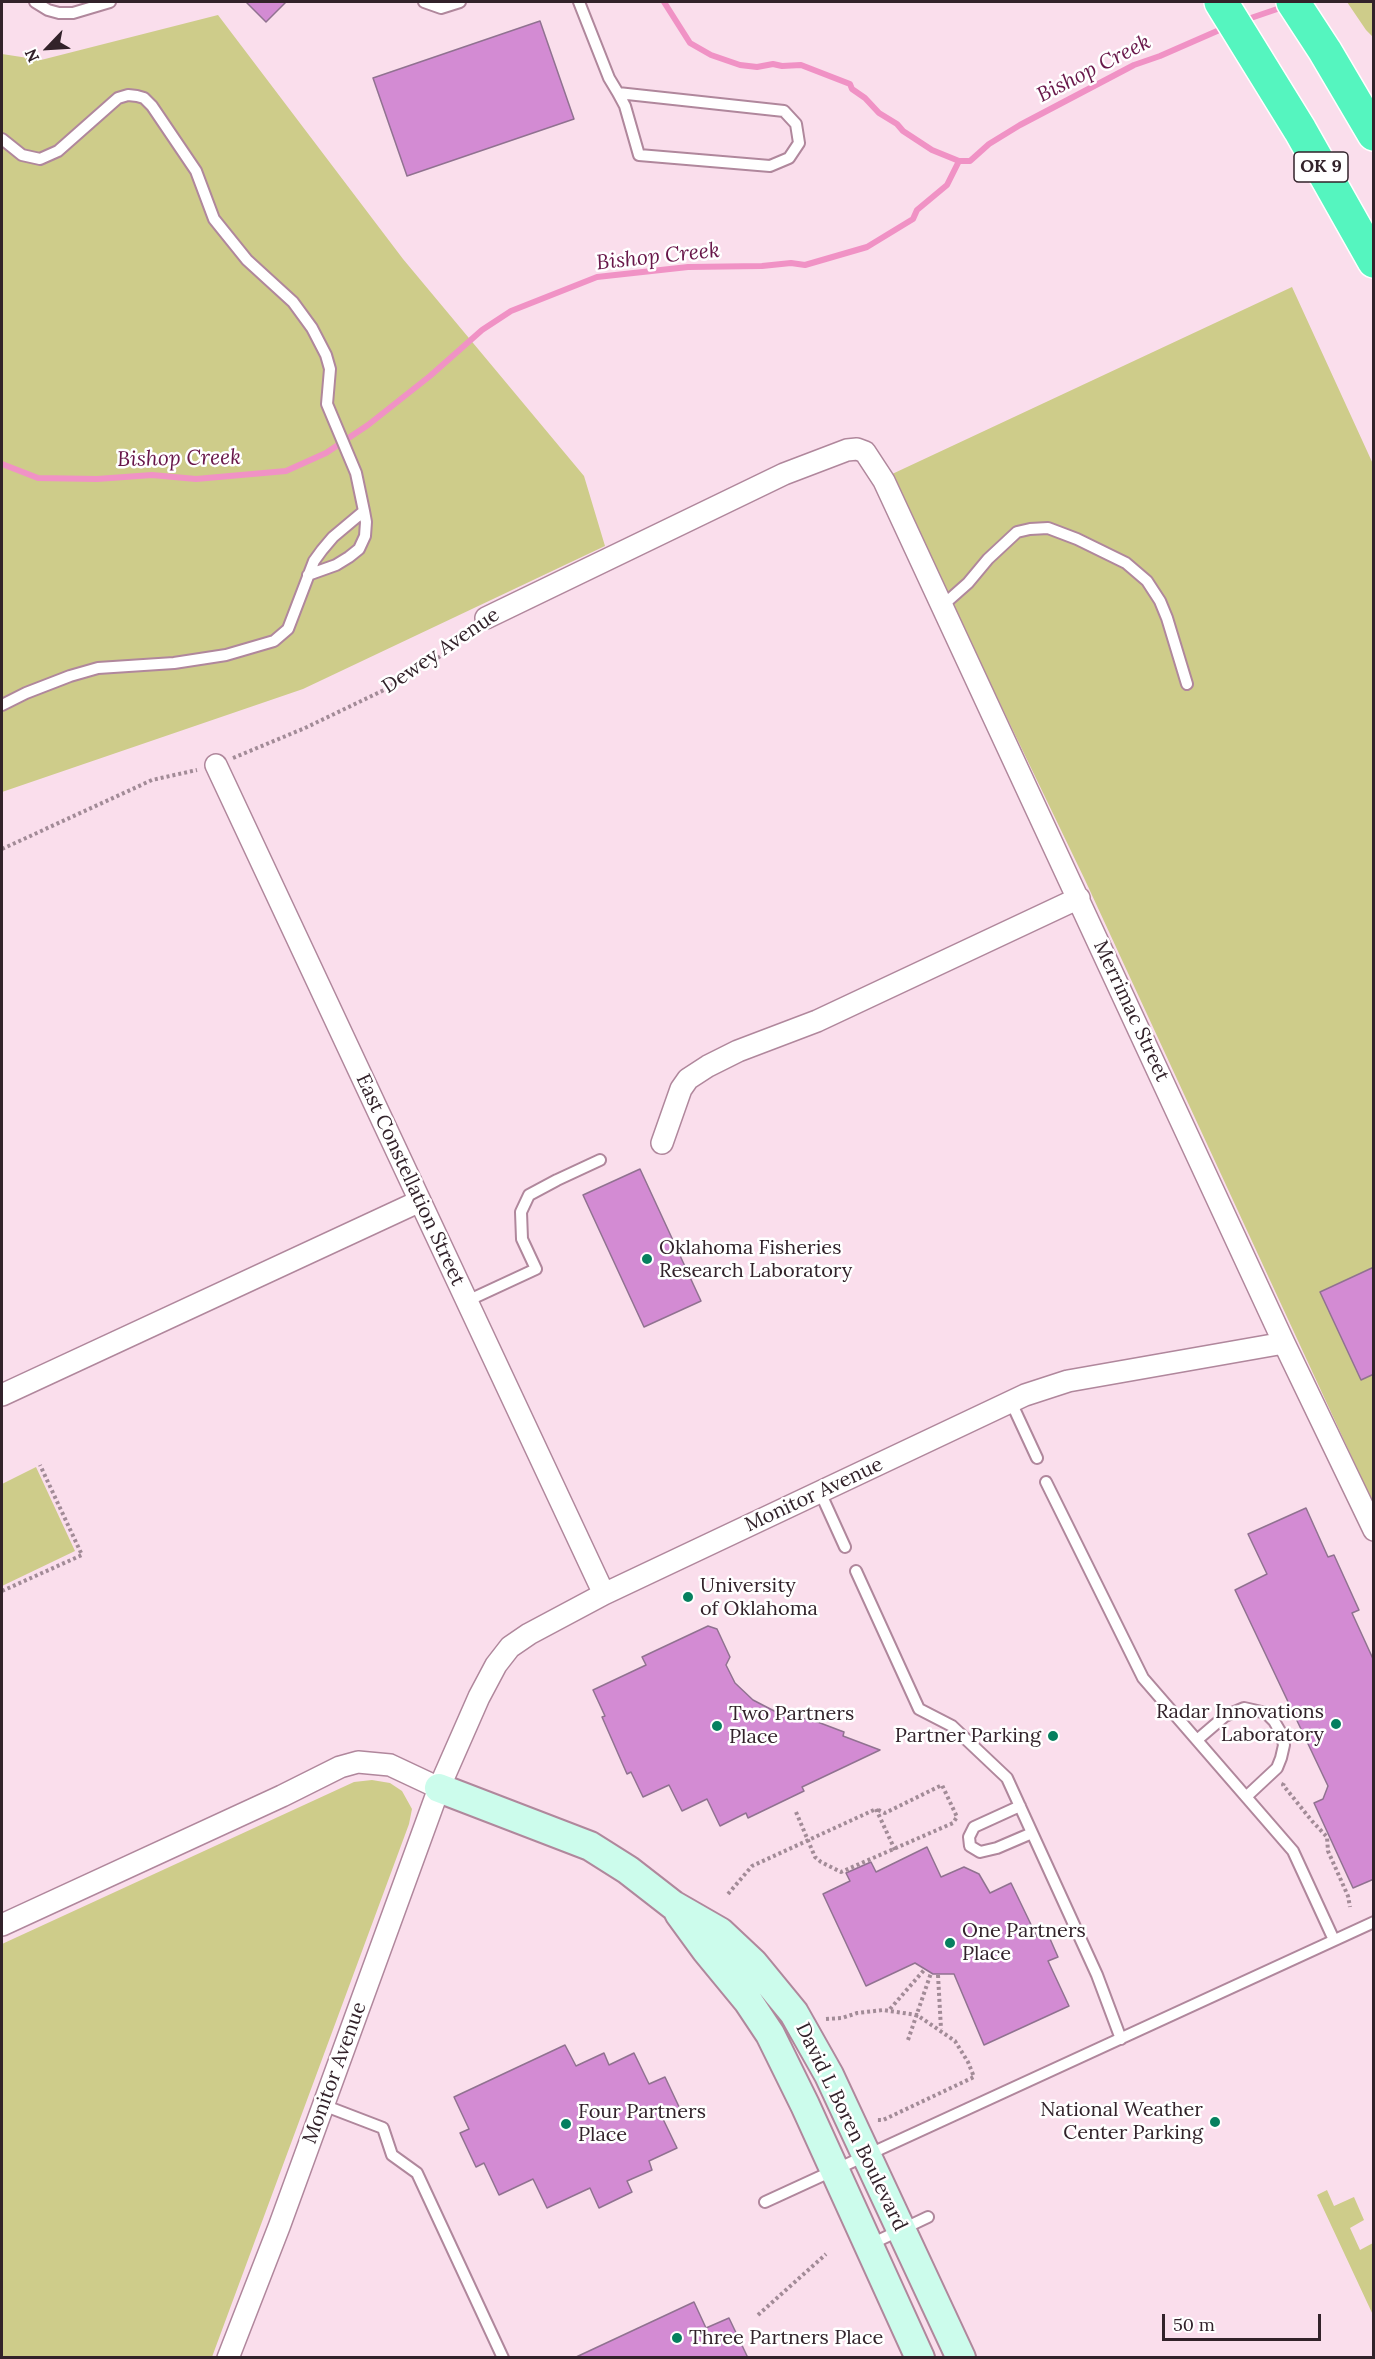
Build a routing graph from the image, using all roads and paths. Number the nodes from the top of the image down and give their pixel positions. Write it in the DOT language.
graph roads {
  1 [pos="35,2"];
  2 [pos="110,2"];
  3 [pos="424,2"];
  4 [pos="460,2"];
  5 [pos="579,2"];
  6 [pos="1221,2"];
  7 [pos="1293,2"];
  8 [pos="618,93"];
  9 [pos="1374,134"];
  10 [pos="2,139"];
  11 [pos="1374,261"];
  12 [pos="889,493"];
  13 [pos="364,511"];
  14 [pos="308,575"];
  15 [pos="942,606"];
  16 [pos="486,618"];
  17 [pos="1187,684"];
  18 [pos="2,705"];
  19 [pos="216,765"];
  20 [pos="2,849"];
  21 [pos="1079,898"];
  22 [pos="662,1143"];
  23 [pos="600,1160"];
  24 [pos="420,1201"];
  25 [pos="467,1301"];
  26 [pos="1284,1344"];
  27 [pos="2,1395"];
  28 [pos="1011,1402"];
  29 [pos="1037,1458"];
  30 [pos="40,1465"];
  31 [pos="1047,1482"];
  32 [pos="820,1492"];
  33 [pos="1374,1530"];
  34 [pos="845,1547"];
  35 [pos="856,1571"];
  36 [pos="2,1591"];
  37 [pos="604,1594"];
  38 [pos="1197,1740"];
  39 [pos="1283,1785"];
  40 [pos="439,1788"];
  41 [pos="1247,1796"];
  42 [pos="1020,1806"];
  43 [pos="876,1809"];
  44 [pos="796,1812"];
  45 [pos="1032,1833"];
  46 [pos="808,1841"];
  47 [pos="895,1850"];
  48 [pos="728,1894"];
  49 [pos="1350,1907"];
  50 [pos="1374,1922"];
  51 [pos="2,1925"];
  52 [pos="1334,1940"];
  53 [pos="925,1969"];
  54 [pos="932,1973"];
  55 [pos="938,1975"];
  56 [pos="890,2010"];
  57 [pos="917,2015"];
  58 [pos="818,2016"];
  59 [pos="941,2030"];
  60 [pos="1121,2039"];
  61 [pos="908,2040"];
  62 [pos="798,2053"];
  63 [pos="324,2105"];
  64 [pos="876,2120"];
  65 [pos="868,2156"];
  66 [pos="834,2170"];
  67 [pos="765,2202"];
  68 [pos="928,2217"];
  69 [pos="903,2230"];
  70 [pos="868,2245"];
  71 [pos="826,2254"];
  72 [pos="758,2315"];
  73 [pos="228,2358"];
  74 [pos="504,2358"];
  75 [pos="920,2358"];
  76 [pos="961,2358"];
  1 -- 2 [label="lane"];
  3 -- 4 [label="lane"];
  5 -- 8 [label="lane"];
  6 -- 11 [label="highway, OK 9"];
  7 -- 9 [label="highway"];
  8 -- 8 [label="lane"];
  10 -- 13 [label="lane"];
  12 -- 15 [label="street, Merrimac Street"];
  12 -- 16 [label="street, Dewey Avenue"];
  13 -- 14 [label="lane"];
  13 -- 14 [label="lane"];
  14 -- 18 [label="lane"];
  15 -- 17 [label="lane"];
  15 -- 21 [label="street, Merrimac Street"];
  16 -- 19 [label="path, Dewey Avenue"];
  19 -- 20 [label="path, Dewey Avenue"];
  19 -- 24 [label="street, East Constellation Street"];
  21 -- 22 [label="street"];
  21 -- 26 [label="street, Merrimac Street"];
  23 -- 25 [label="lane"];
  24 -- 25 [label="street, East Constellation Street"];
  24 -- 27 [label="street"];
  25 -- 37 [label="street, East Constellation Street"];
  26 -- 28 [label="street, Monitor Avenue"];
  26 -- 33 [label="street, Merrimac Street"];
  28 -- 29 [label="lane"];
  28 -- 32 [label="street, Monitor Avenue"];
  30 -- 36 [label="path"];
  31 -- 38 [label="lane"];
  32 -- 34 [label="lane"];
  32 -- 37 [label="street, Monitor Avenue"];
  35 -- 42 [label="lane"];
  37 -- 40 [label="street, Monitor Avenue"];
  38 -- 41 [label="lane"];
  38 -- 41 [label="lane"];
  39 -- 49 [label="path"];
  40 -- 51 [label="street"];
  40 -- 62 [label="street, David L Boren Boulevard"];
  40 -- 63 [label="street, Monitor Avenue"];
  41 -- 52 [label="lane"];
  42 -- 45 [label="lane"];
  42 -- 45 [label="lane"];
  43 -- 46 [label="path"];
  43 -- 47 [label="path"];
  43 -- 47 [label="path"];
  44 -- 46 [label="path"];
  45 -- 60 [label="lane"];
  46 -- 47 [label="path"];
  46 -- 48 [label="path"];
  50 -- 52 [label="lane"];
  52 -- 60 [label="lane"];
  53 -- 56 [label="path"];
  54 -- 57 [label="path"];
  55 -- 59 [label="path"];
  56 -- 57 [label="path"];
  56 -- 58 [label="path"];
  57 -- 59 [label="path"];
  57 -- 61 [label="path"];
  59 -- 64 [label="path"];
  60 -- 65 [label="lane"];
  62 -- 65 [label="street, David L Boren Boulevard"];
  62 -- 66 [label="street, David L Boren Boulevard"];
  63 -- 73 [label="street, Monitor Avenue"];
  63 -- 74 [label="lane"];
  65 -- 66 [label="lane"];
  65 -- 69 [label="street, David L Boren Boulevard"];
  66 -- 67 [label="lane"];
  66 -- 70 [label="street, David L Boren Boulevard"];
  68 -- 69 [label="lane"];
  69 -- 70 [label="lane"];
  69 -- 76 [label="street, David L Boren Boulevard"];
  70 -- 75 [label="street, David L Boren Boulevard"];
  71 -- 72 [label="path"];
}
